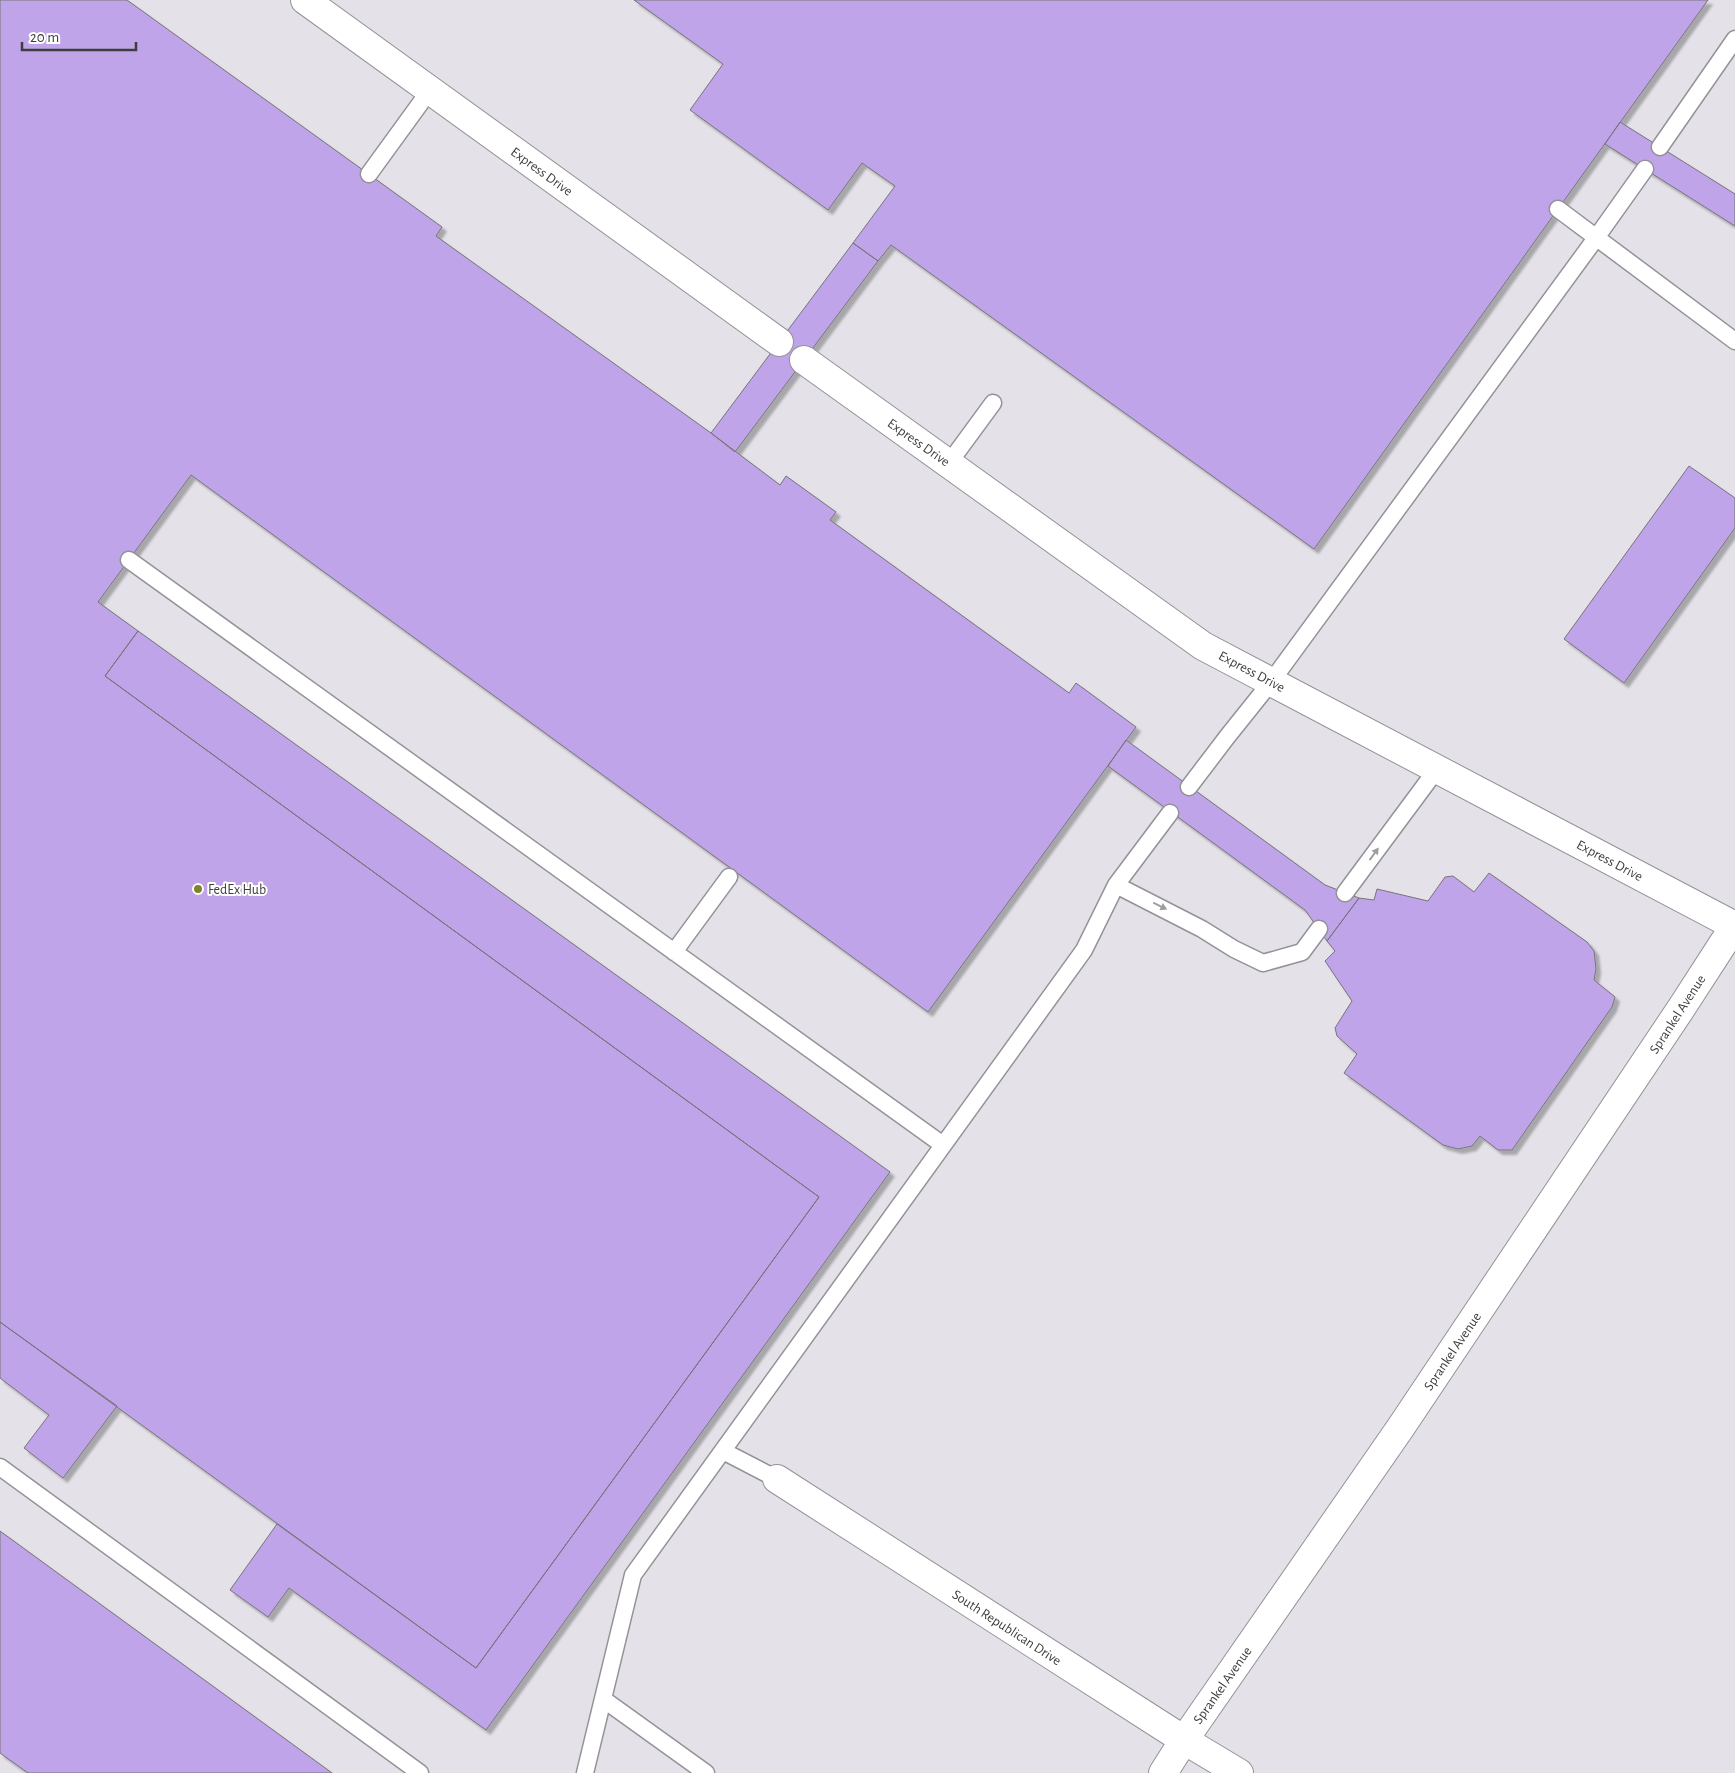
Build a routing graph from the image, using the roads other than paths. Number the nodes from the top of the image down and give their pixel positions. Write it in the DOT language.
graph roads {
  1 [pos="305,0"];
  2 [pos="1735,39"];
  3 [pos="430,90"];
  4 [pos="1660,147"];
  5 [pos="1645,169"];
  6 [pos="369,174"];
  7 [pos="1558,209"];
  8 [pos="1596,238"];
  9 [pos="1735,341"];
  10 [pos="779,342"];
  11 [pos="804,360"];
  12 [pos="993,403"];
  13 [pos="950,463"];
  14 [pos="129,560"];
  15 [pos="1271,682"];
  16 [pos="1437,769"];
  17 [pos="1189,787"];
  18 [pos="1170,813"];
  19 [pos="729,877"];
  20 [pos="1116,885"];
  21 [pos="1346,893"];
  22 [pos="1735,926"];
  23 [pos="1319,929"];
  24 [pos="674,952"];
  25 [pos="944,1145"];
  26 [pos="723,1451"];
  27 [pos="0,1467"];
  28 [pos="777,1478"];
  29 [pos="603,1699"];
  30 [pos="1184,1740"];
  31 [pos="420,1773"];
  32 [pos="585,1773"];
  33 [pos="706,1773"];
  34 [pos="1163,1773"];
  35 [pos="1239,1773"];
  1 -- 3 [label="street, Express Drive"];
  2 -- 4 [label="lane"];
  3 -- 6 [label="lane"];
  3 -- 10 [label="street, Express Drive"];
  5 -- 8 [label="lane"];
  7 -- 8 [label="lane"];
  8 -- 9 [label="lane"];
  8 -- 15 [label="lane"];
  11 -- 13 [label="street, Express Drive"];
  12 -- 13 [label="lane"];
  13 -- 15 [label="street, Express Drive"];
  14 -- 24 [label="lane"];
  15 -- 16 [label="street, Express Drive"];
  15 -- 17 [label="lane"];
  21 -- 16 [label="lane, one-way"];
  16 -- 22 [label="street, Express Drive"];
  18 -- 20 [label="lane"];
  19 -- 24 [label="lane"];
  20 -- 23 [label="lane, one-way"];
  20 -- 25 [label="lane"];
  22 -- 30 [label="street, Sprankel Avenue"];
  24 -- 25 [label="lane"];
  25 -- 26 [label="lane"];
  26 -- 28 [label="lane"];
  26 -- 29 [label="lane"];
  27 -- 31 [label="lane"];
  28 -- 30 [label="street, South Republican Drive"];
  29 -- 32 [label="lane"];
  29 -- 33 [label="lane"];
  30 -- 34 [label="street, Sprankel Avenue"];
  30 -- 35 [label="street, South Republican Drive"];
}
